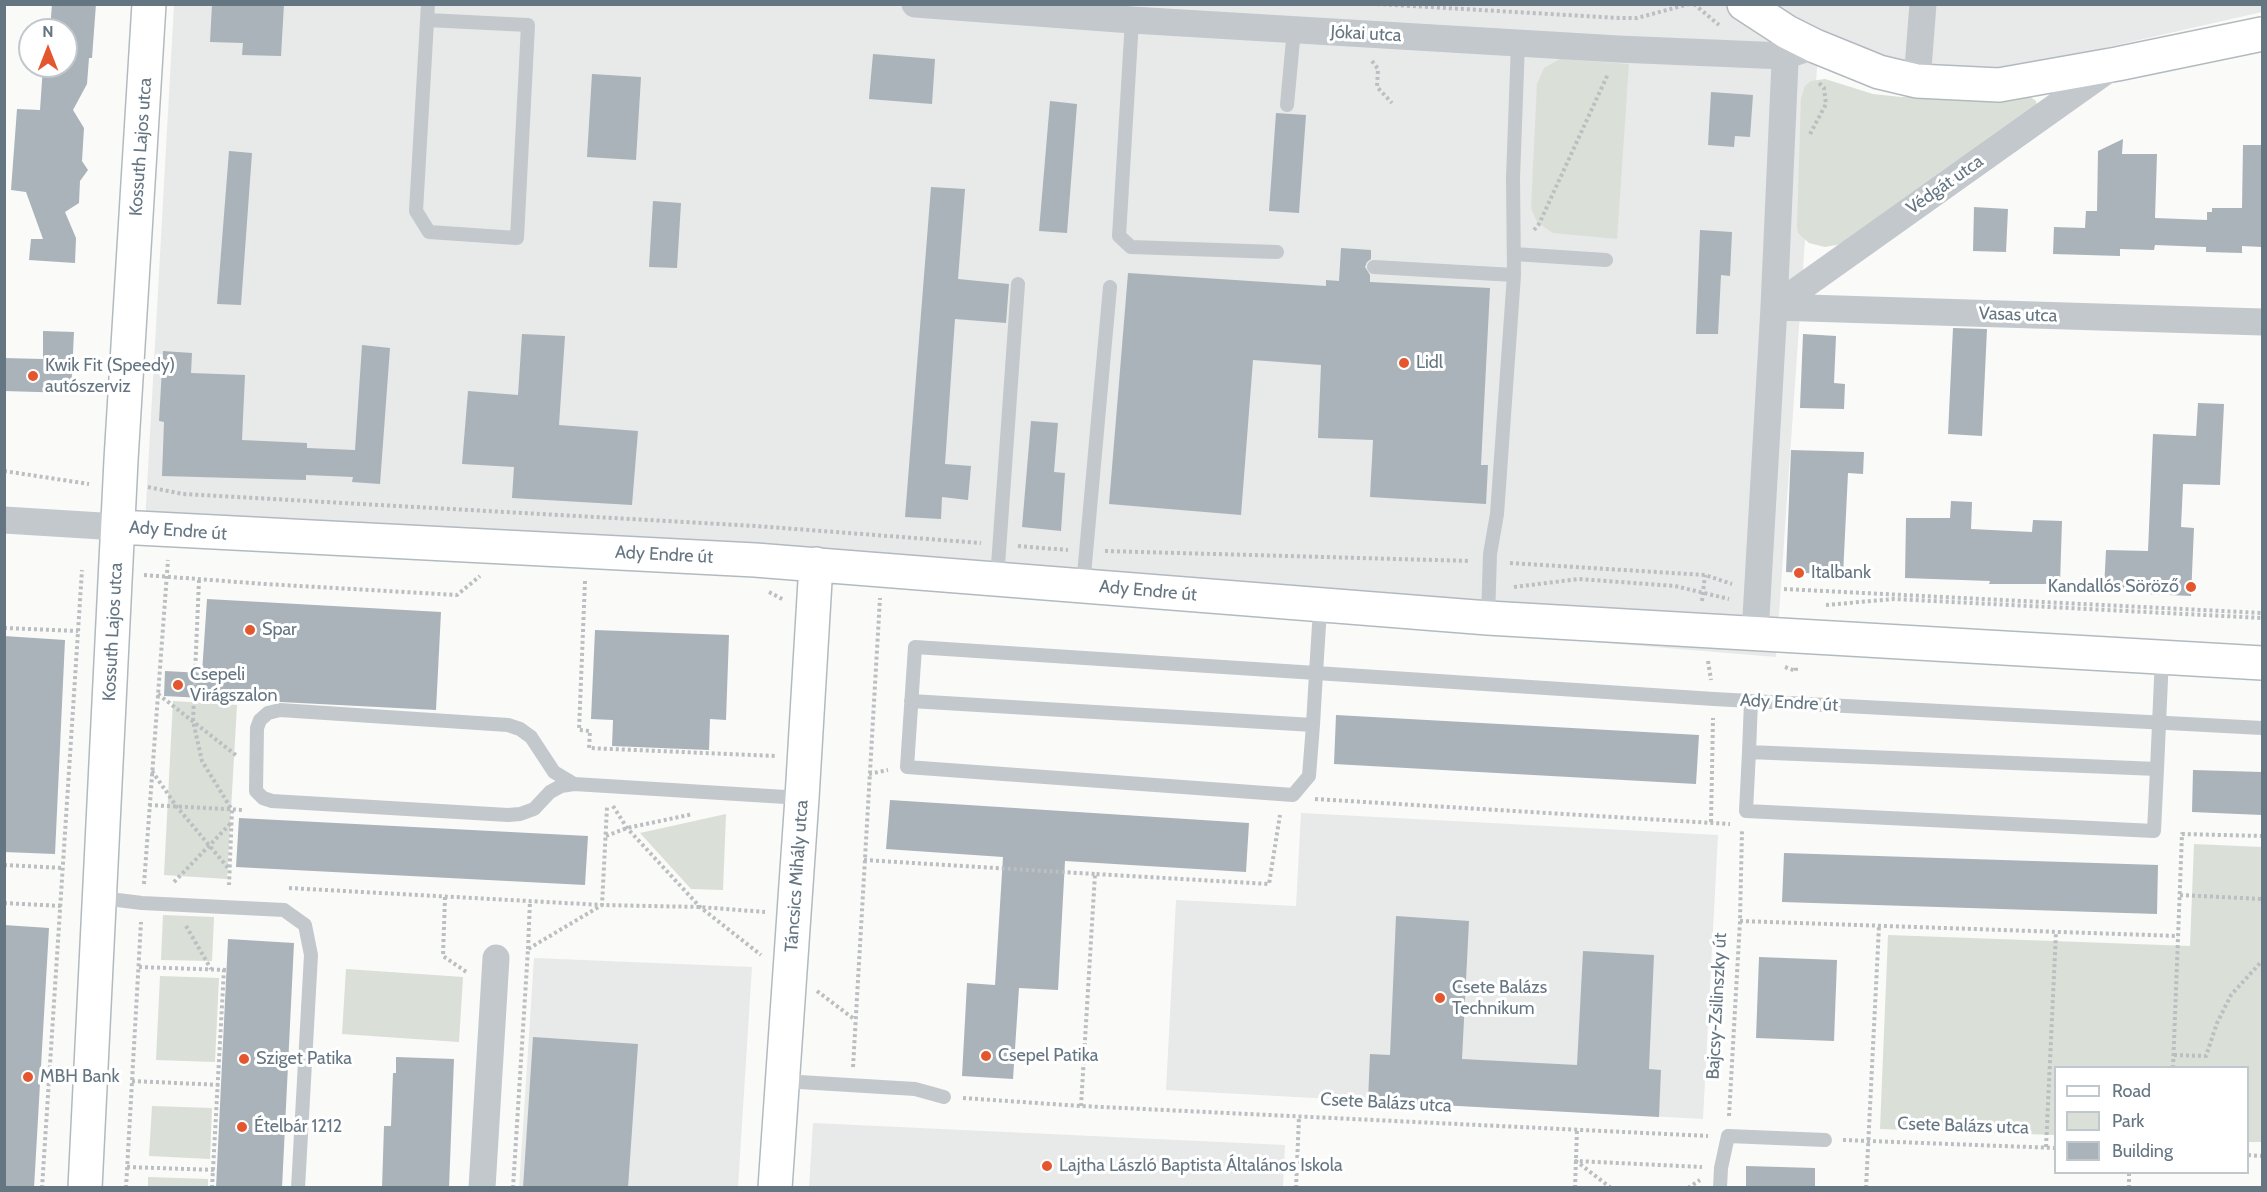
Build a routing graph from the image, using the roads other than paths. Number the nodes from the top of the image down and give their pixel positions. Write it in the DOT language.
graph roads {
  1 [pos="149,4"];
  2 [pos="428,4"];
  3 [pos="915,4"];
  4 [pos="1744,4"];
  5 [pos="1927,7"];
  6 [pos="427,20"];
  7 [pos="1132,20"];
  8 [pos="1294,29"];
  9 [pos="2262,34"];
  10 [pos="1518,43"];
  11 [pos="1795,45"];
  12 [pos="2117,64"];
  13 [pos="1917,81"];
  14 [pos="1287,105"];
  15 [pos="1277,252"];
  16 [pos="1514,254"];
  17 [pos="1606,260"];
  18 [pos="1374,267"];
  19 [pos="1514,275"];
  20 [pos="1018,284"];
  21 [pos="1110,287"];
  22 [pos="1774,307"];
  23 [pos="2262,322"];
  24 [pos="4,520"];
  25 [pos="118,527"];
  26 [pos="816,564"];
  27 [pos="997,579"];
  28 [pos="1083,586"];
  29 [pos="1488,602"];
  30 [pos="1322,606"];
  31 [pos="1756,608"];
  32 [pos="2162,657"];
  33 [pos="2262,663"];
  34 [pos="1316,673"];
  35 [pos="911,701"];
  36 [pos="1751,701"];
  37 [pos="2159,722"];
  38 [pos="1313,725"];
  39 [pos="2262,728"];
  40 [pos="1749,752"];
  41 [pos="2157,769"];
  42 [pos="574,784"];
  43 [pos="802,798"];
  44 [pos="101,898"];
  45 [pos="496,958"];
  46 [pos="783,1081"];
  47 [pos="944,1097"];
  48 [pos="1826,1140"];
  49 [pos="85,1188"];
  50 [pos="298,1188"];
  51 [pos="482,1188"];
  52 [pos="775,1188"];
  53 [pos="1720,1188"];
  1 -- 25 [label="street, Kossuth Lajos utca"];
  2 -- 6 [label="lane"];
  3 -- 7 [label="street, Jókai utca"];
  4 -- 11 [label="street, Védgát utca"];
  5 -- 13 [label="street"];
  6 -- 6 [label="lane"];
  7 -- 8 [label="street, Jókai utca"];
  7 -- 15 [label="lane"];
  8 -- 10 [label="street, Jókai utca"];
  8 -- 14 [label="lane"];
  9 -- 12 [label="street, Védgát utca"];
  10 -- 11 [label="street, Jókai utca"];
  10 -- 16 [label="lane"];
  11 -- 13 [label="street, Védgát utca"];
  11 -- 22 [label="street"];
  12 -- 13 [label="street, Védgát utca"];
  12 -- 22 [label="street, Védgát utca"];
  16 -- 17 [label="lane"];
  16 -- 19 [label="lane"];
  18 -- 19 [label="lane"];
  19 -- 29 [label="lane"];
  20 -- 27 [label="lane"];
  21 -- 28 [label="lane"];
  22 -- 23 [label="street, Vasas utca"];
  22 -- 31 [label="street"];
  24 -- 25 [label="street, Ady Endre út"];
  25 -- 26 [label="street, Ady Endre út"];
  25 -- 44 [label="street, Kossuth Lajos utca"];
  26 -- 27 [label="street, Ady Endre út"];
  26 -- 43 [label="street, Táncsics Mihály utca"];
  27 -- 28 [label="street, Ady Endre út"];
  28 -- 30 [label="street, Ady Endre út"];
  29 -- 30 [label="street, Ady Endre út"];
  29 -- 31 [label="street, Ady Endre út"];
  30 -- 34 [label="lane"];
  31 -- 32 [label="street, Ady Endre út"];
  32 -- 33 [label="street, Ady Endre út"];
  32 -- 37 [label="lane"];
  34 -- 35 [label="lane, Ady Endre út"];
  34 -- 36 [label="lane, Ady Endre út"];
  34 -- 38 [label="lane"];
  35 -- 38 [label="lane"];
  35 -- 38 [label="lane, Ady Endre út"];
  36 -- 37 [label="lane, Ady Endre út"];
  36 -- 40 [label="lane"];
  37 -- 39 [label="lane, Ady Endre út"];
  37 -- 41 [label="lane"];
  40 -- 41 [label="lane"];
  40 -- 41 [label="lane"];
  42 -- 42 [label="lane"];
  42 -- 43 [label="lane"];
  43 -- 46 [label="street, Táncsics Mihály utca"];
  44 -- 49 [label="street, Kossuth Lajos utca"];
  44 -- 50 [label="lane"];
  45 -- 51 [label="street"];
  46 -- 47 [label="lane"];
  46 -- 52 [label="street, Táncsics Mihály utca"];
  48 -- 53 [label="lane"];
}
